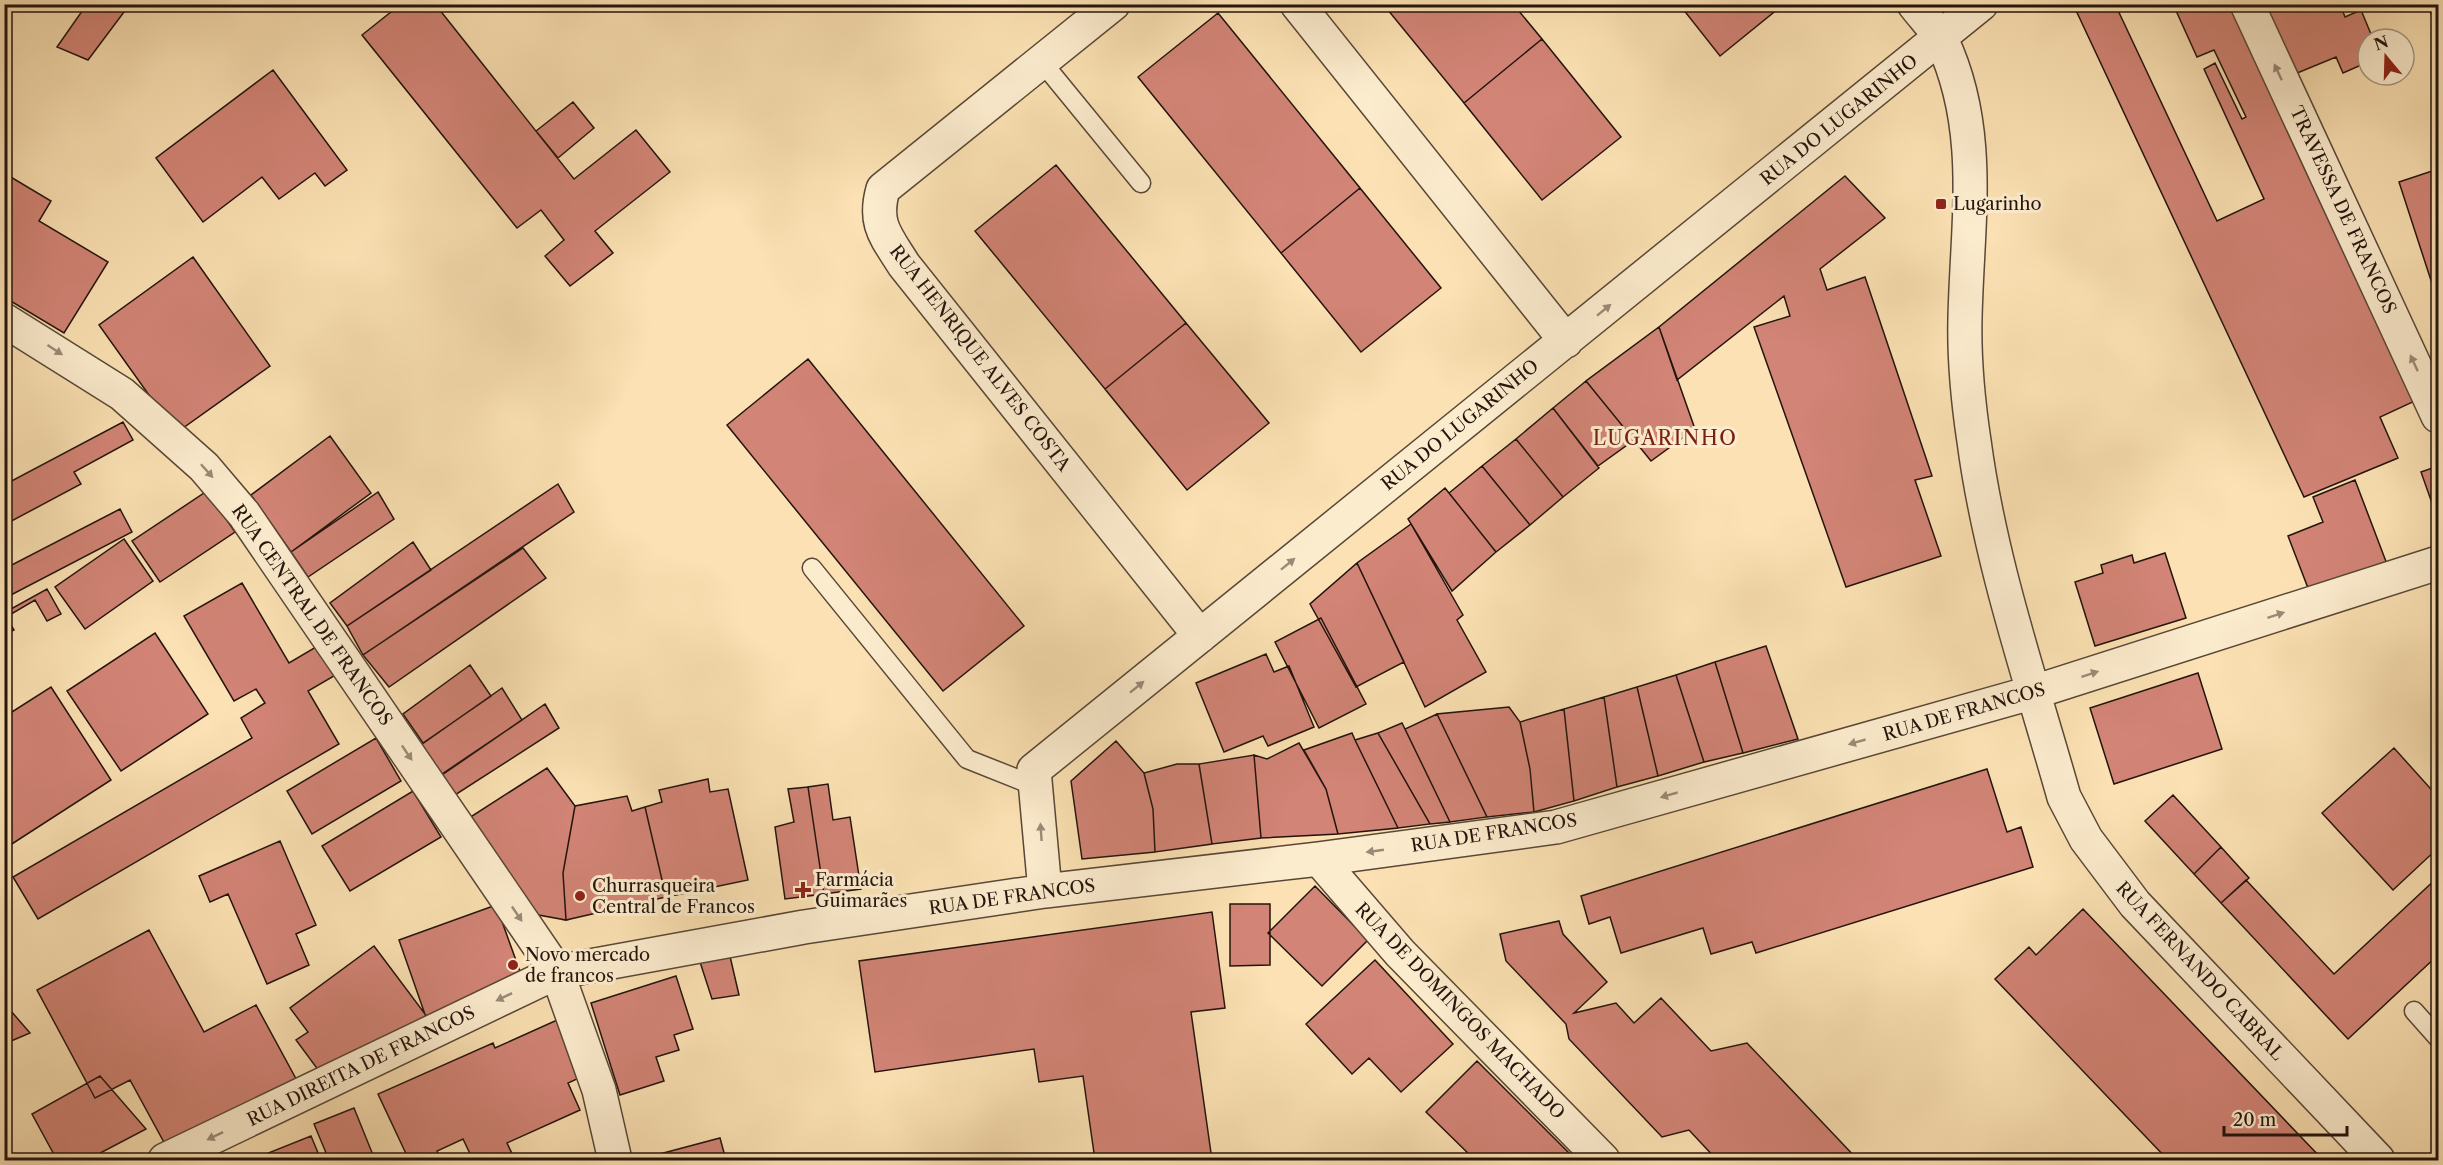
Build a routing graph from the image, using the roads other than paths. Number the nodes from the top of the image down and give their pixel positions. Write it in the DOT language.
graph roads {
  1 [pos="1113,4"];
  2 [pos="1297,4"];
  3 [pos="1914,4"];
  4 [pos="1981,4"];
  5 [pos="2247,4"];
  6 [pos="1941,38"];
  7 [pos="1042,62"];
  8 [pos="1141,183"];
  9 [pos="4,320"];
  10 [pos="1566,341"];
  11 [pos="2439,416"];
  12 [pos="2439,563"];
  13 [pos="812,568"];
  14 [pos="1200,636"];
  15 [pos="2034,692"];
  16 [pos="1035,786"];
  17 [pos="1319,859"];
  18 [pos="1045,891"];
  19 [pos="557,972"];
  20 [pos="2414,1011"];
  21 [pos="2439,1038"];
  22 [pos="1594,1158"];
  23 [pos="165,1161"];
  24 [pos="615,1161"];
  25 [pos="2378,1161"];
  1 -- 7 [label="street, RUA HENRIQUE ALVES COSTA"];
  2 -- 10 [label="street"];
  3 -- 6 [label="street, RUA FERNANDO CABRAL"];
  4 -- 6 [label="street, RUA DO LUGARINHO"];
  11 -- 5 [label="street, TRAVESSA DE FRANCOS, one-way"];
  10 -- 6 [label="street, RUA DO LUGARINHO, one-way"];
  6 -- 15 [label="street, RUA FERNANDO CABRAL"];
  7 -- 8 [label="lane"];
  7 -- 14 [label="street, RUA HENRIQUE ALVES COSTA"];
  9 -- 19 [label="street, RUA CENTRAL DE FRANCOS, one-way"];
  14 -- 10 [label="street, RUA DO LUGARINHO, one-way"];
  15 -- 12 [label="street, RUA DE FRANCOS, one-way"];
  13 -- 16 [label="lane"];
  16 -- 14 [label="street, RUA DO LUGARINHO, one-way"];
  15 -- 17 [label="street, RUA DE FRANCOS, one-way"];
  15 -- 25 [label="street, RUA FERNANDO CABRAL"];
  18 -- 16 [label="street, RUA DO LUGARINHO, one-way"];
  17 -- 18 [label="street, RUA DE FRANCOS"];
  17 -- 22 [label="street, RUA DE DOMINGOS MACHADO"];
  18 -- 19 [label="street, RUA DE FRANCOS"];
  19 -- 23 [label="street, RUA DIREITA DE FRANCOS, one-way"];
  19 -- 24 [label="street, RUA CENTRAL DE FRANCOS"];
  20 -- 21 [label="lane"];
}
